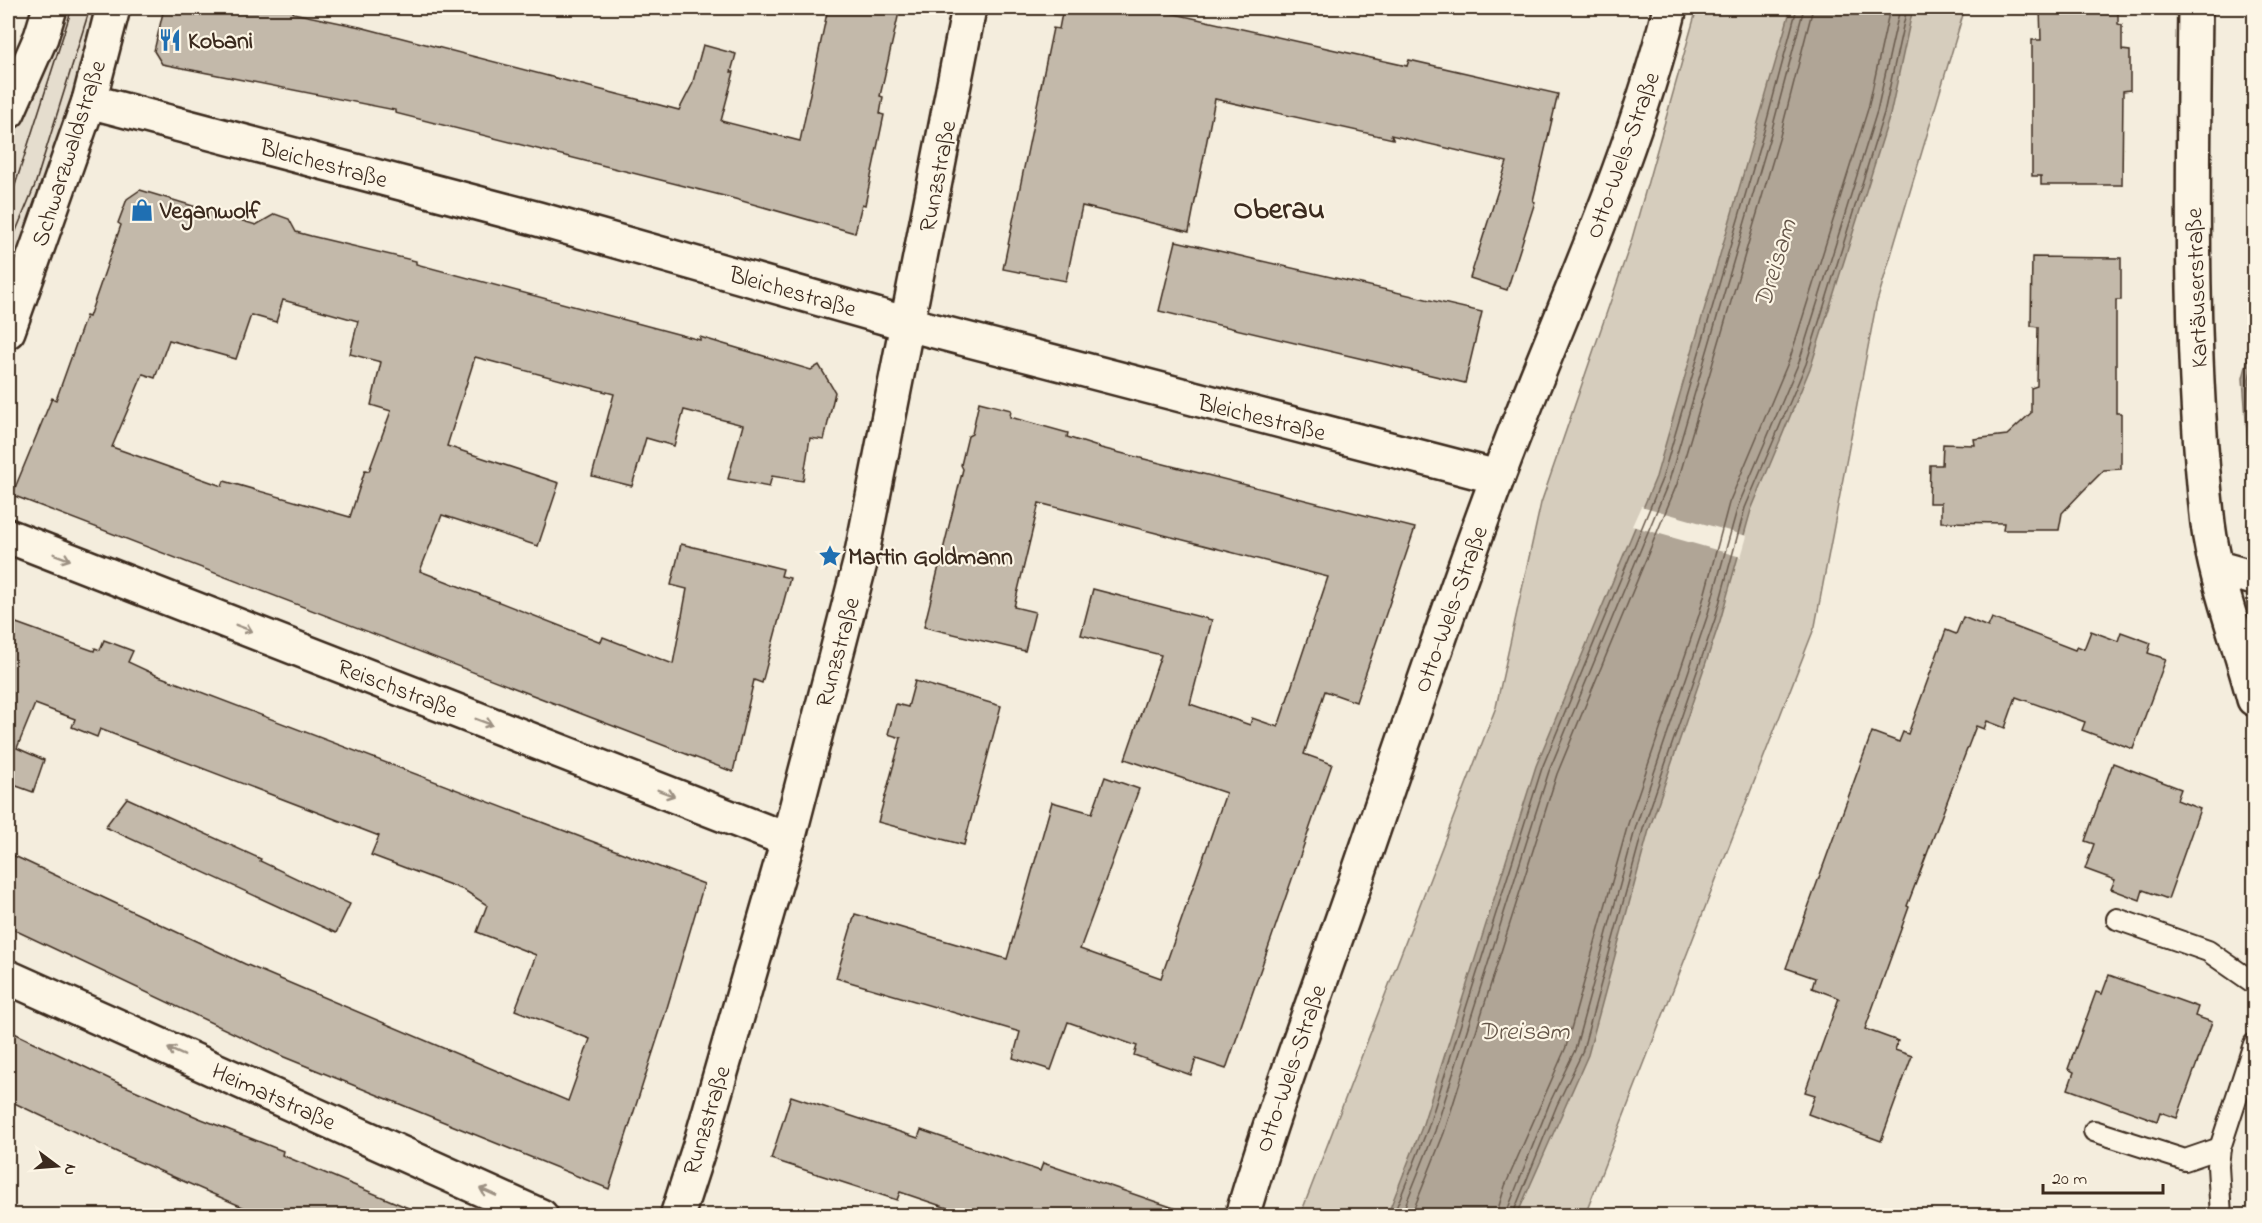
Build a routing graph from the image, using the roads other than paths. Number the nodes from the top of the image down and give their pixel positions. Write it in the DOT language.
graph roads {
  1 [pos="50,8"];
  2 [pos="113,8"];
  3 [pos="969,8"];
  4 [pos="1670,8"];
  5 [pos="2195,8"];
  6 [pos="89,101"];
  7 [pos="8,112"];
  8 [pos="909,324"];
  9 [pos="8,331"];
  10 [pos="1497,477"];
  11 [pos="8,536"];
  12 [pos="2218,568"];
  13 [pos="2254,578"];
  14 [pos="2254,699"];
  15 [pos="788,840"];
  16 [pos="2117,919"];
  17 [pos="8,977"];
  18 [pos="2254,983"];
  19 [pos="2254,1044"];
  20 [pos="2094,1131"];
  21 [pos="2220,1148"];
  22 [pos="541,1215"];
  23 [pos="676,1215"];
  24 [pos="1242,1215"];
  25 [pos="2221,1215"];
  1 -- 7 [label="street"];
  2 -- 6 [label="street, Schwarzwaldstraße"];
  3 -- 8 [label="street, Runzstraße"];
  4 -- 10 [label="street, Otto-Wels-Straße"];
  5 -- 12 [label="street, Kartäuserstraße"];
  6 -- 8 [label="street, Bleichestraße"];
  6 -- 9 [label="street, Schwarzwaldstraße"];
  8 -- 10 [label="street, Bleichestraße"];
  8 -- 15 [label="street, Runzstraße"];
  10 -- 24 [label="street, Otto-Wels-Straße"];
  11 -- 15 [label="street, Reischstraße, one-way"];
  12 -- 13 [label="street"];
  12 -- 14 [label="street, Kartäuserstraße"];
  15 -- 23 [label="street, Runzstraße"];
  16 -- 18 [label="lane"];
  22 -- 17 [label="street, Heimatstraße, one-way"];
  19 -- 21 [label="lane"];
  20 -- 21 [label="lane"];
  21 -- 25 [label="lane"];
}
